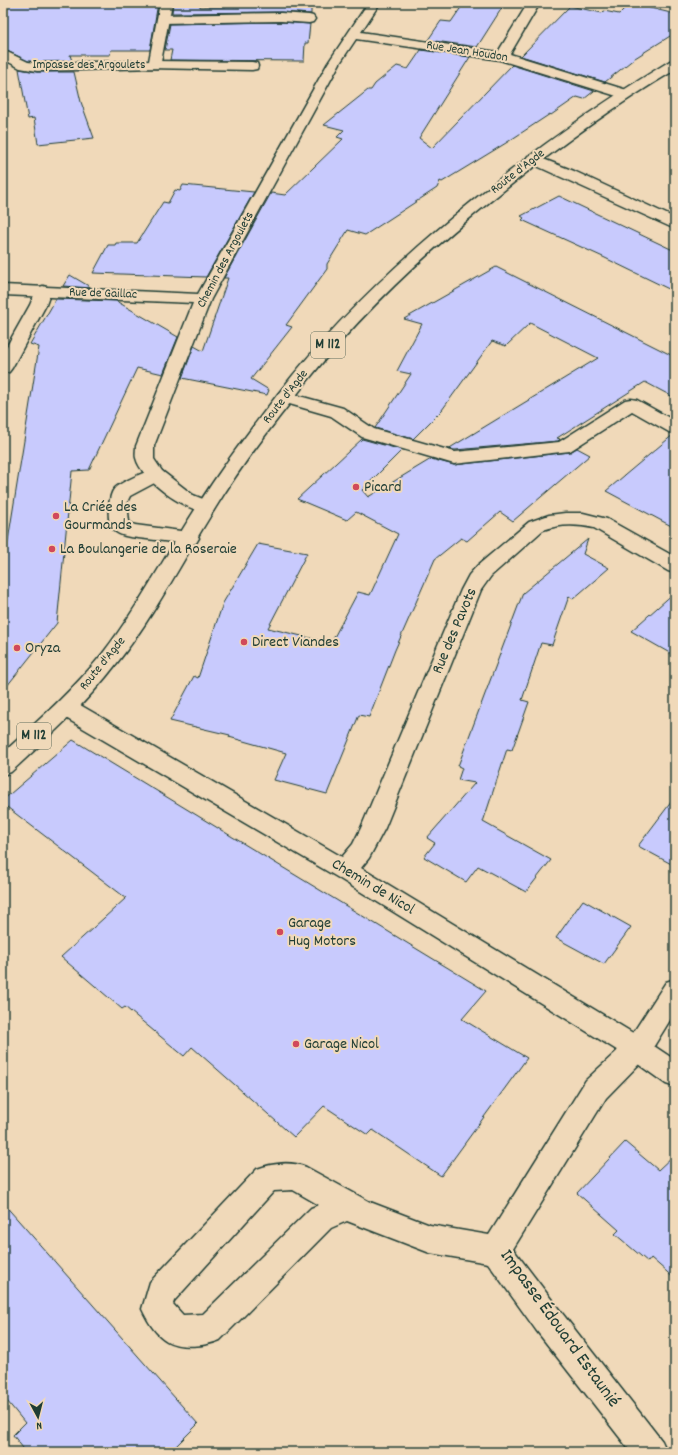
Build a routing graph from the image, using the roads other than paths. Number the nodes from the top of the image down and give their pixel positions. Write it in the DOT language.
graph roads {
  1 [pos="166,3"];
  2 [pos="374,3"];
  3 [pos="534,3"];
  4 [pos="163,19"];
  5 [pos="309,20"];
  6 [pos="352,35"];
  7 [pos="3,54"];
  8 [pos="502,56"];
  9 [pos="675,64"];
  10 [pos="153,65"];
  11 [pos="252,66"];
  12 [pos="626,94"];
  13 [pos="533,159"];
  14 [pos="675,224"];
  15 [pos="3,290"];
  16 [pos="43,292"];
  17 [pos="204,299"];
  18 [pos="3,368"];
  19 [pos="285,397"];
  20 [pos="675,428"];
  21 [pos="155,474"];
  22 [pos="206,507"];
  23 [pos="188,538"];
  24 [pos="675,566"];
  25 [pos="67,708"];
  26 [pos="3,766"];
  27 [pos="345,870"];
  28 [pos="675,990"];
  29 [pos="637,1049"];
  30 [pos="675,1075"];
  31 [pos="349,1206"];
  32 [pos="496,1250"];
  33 [pos="650,1452"];
  1 -- 4 [label="street, Impasse des Argoulets"];
  2 -- 6 [label="street, Chemin des Argoulets"];
  3 -- 8 [label="street"];
  4 -- 5 [label="street"];
  4 -- 10 [label="street, Impasse des Argoulets"];
  6 -- 8 [label="street, Rue Jean Houdon"];
  6 -- 17 [label="street, Chemin des Argoulets"];
  7 -- 10 [label="street, Impasse des Argoulets"];
  8 -- 12 [label="street, Rue Jean Houdon"];
  9 -- 12 [label="street, Route d'Agde / M 112"];
  10 -- 11 [label="street, Impasse des Argoulets"];
  12 -- 13 [label="street, Route d'Agde / M 112"];
  13 -- 14 [label="street"];
  13 -- 19 [label="street, Route d'Agde / M 112"];
  15 -- 16 [label="street, Rue de Gaillac"];
  16 -- 17 [label="street, Rue de Gaillac"];
  16 -- 18 [label="street"];
  17 -- 21 [label="street, Chemin des Argoulets"];
  19 -- 20 [label="street"];
  19 -- 22 [label="street, Route d'Agde / M 112"];
  21 -- 22 [label="street, Chemin des Argoulets"];
  21 -- 23 [label="street"];
  22 -- 23 [label="street, Route d'Agde / M 112"];
  23 -- 25 [label="street, Route d'Agde / M 112"];
  24 -- 27 [label="street, Rue des Pavots"];
  25 -- 26 [label="street, Route d'Agde / M 112"];
  25 -- 27 [label="street, Chemin de Nicol"];
  27 -- 29 [label="street, Chemin de Nicol"];
  28 -- 29 [label="street"];
  29 -- 30 [label="street, Chemin de Nicol"];
  29 -- 32 [label="street, Impasse Édouard Estaunié"];
  31 -- 31 [label="street"];
  31 -- 32 [label="street"];
  32 -- 33 [label="street, Impasse Édouard Estaunié"];
}
